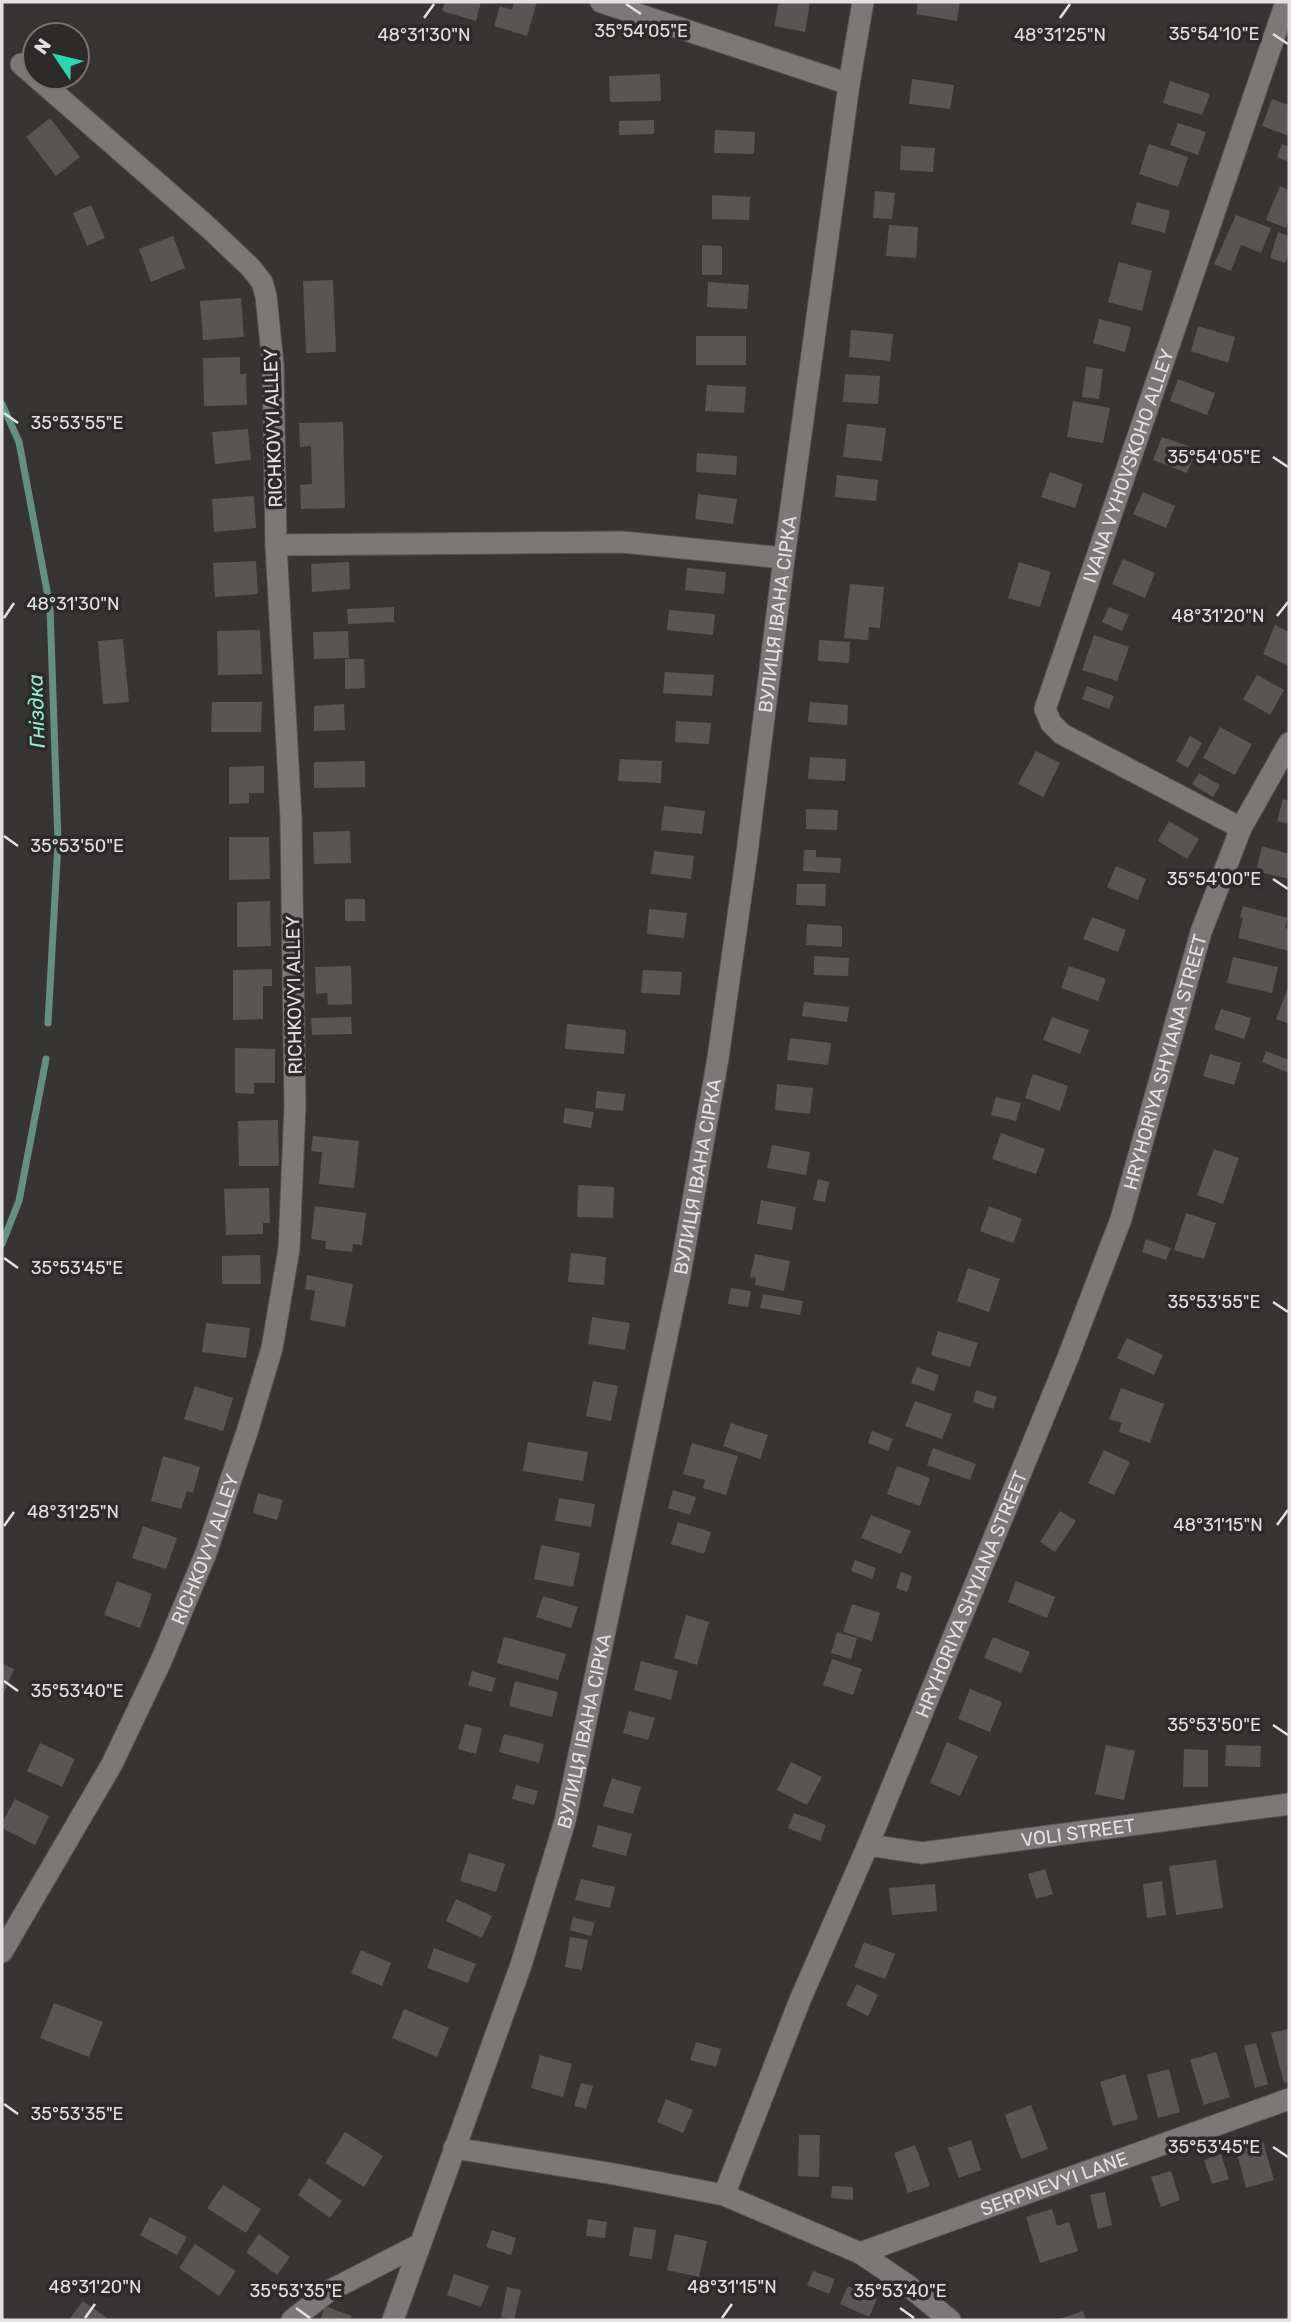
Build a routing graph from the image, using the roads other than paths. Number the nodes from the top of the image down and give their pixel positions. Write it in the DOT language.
graph roads {
  1 [pos="601,2"];
  2 [pos="863,2"];
  3 [pos="1286,2"];
  4 [pos="849,84"];
  5 [pos="53,91"];
  6 [pos="276,545"];
  7 [pos="784,558"];
  8 [pos="1289,743"];
  9 [pos="1241,828"];
  10 [pos="1289,1804"];
  11 [pos="868,1845"];
  12 [pos="2,1952"];
  13 [pos="1289,2099"];
  14 [pos="454,2148"];
  15 [pos="724,2195"];
  16 [pos="420,2244"];
  17 [pos="860,2253"];
  18 [pos="292,2320"];
  19 [pos="393,2320"];
  20 [pos="950,2320"];
  1 -- 4 [label="street"];
  2 -- 4 [label="street, ВУЛИЦЯ ІВАНА СІРКА"];
  3 -- 9 [label="street, IVANA VYHOVSKOHO ALLEY"];
  4 -- 7 [label="street, ВУЛИЦЯ ІВАНА СІРКА"];
  5 -- 6 [label="street, RICHKOVYI ALLEY"];
  6 -- 7 [label="street"];
  6 -- 12 [label="street, RICHKOVYI ALLEY"];
  7 -- 14 [label="street, ВУЛИЦЯ ІВАНА СІРКА"];
  8 -- 9 [label="street, HRYHORIYA SHYIANA STREET"];
  9 -- 11 [label="street, HRYHORIYA SHYIANA STREET"];
  10 -- 11 [label="street, VOLI STREET"];
  11 -- 15 [label="street, HRYHORIYA SHYIANA STREET"];
  13 -- 17 [label="street, SERPNEVYI LANE"];
  14 -- 15 [label="street"];
  14 -- 16 [label="street, ВУЛИЦЯ ІВАНА СІРКА"];
  15 -- 17 [label="street"];
  16 -- 18 [label="street"];
  16 -- 19 [label="street, ВУЛИЦЯ ІВАНА СІРКА"];
  17 -- 20 [label="street"];
}
